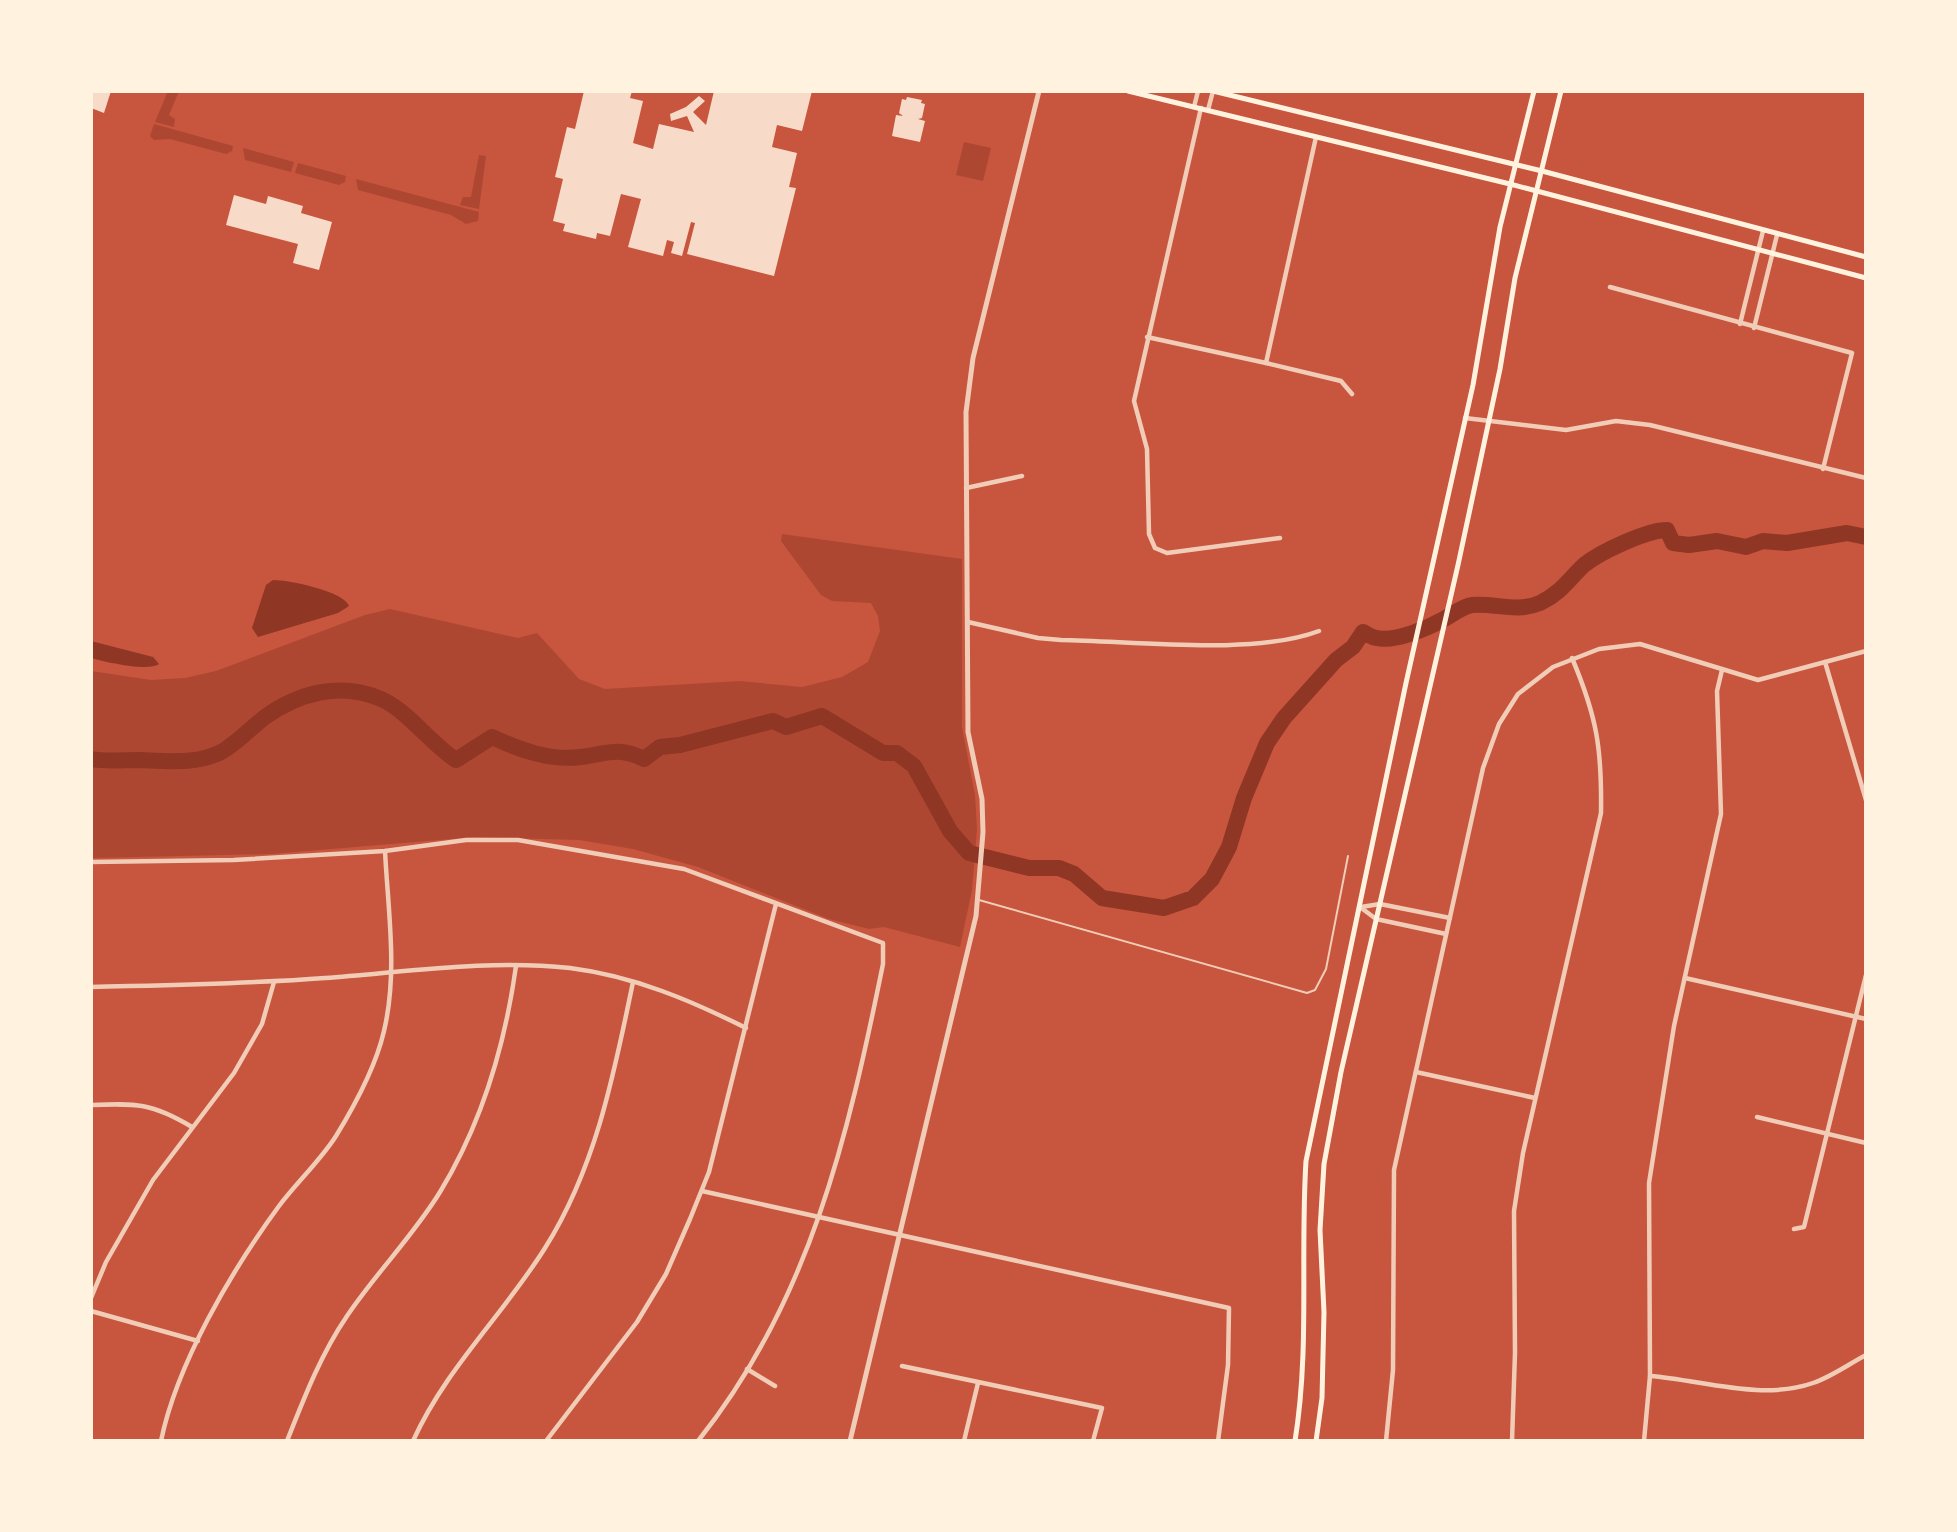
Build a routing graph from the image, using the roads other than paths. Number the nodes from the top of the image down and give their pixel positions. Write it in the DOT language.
graph roads {
  1 [pos="1039,91"];
  2 [pos="1128,91"];
  3 [pos="1198,91"];
  4 [pos="1213,91"];
  5 [pos="1534,91"];
  6 [pos="1561,91"];
  7 [pos="1197,108"];
  8 [pos="1208,110"];
  9 [pos="1316,137"];
  10 [pos="1515,165"];
  11 [pos="1542,171"];
  12 [pos="1510,184"];
  13 [pos="1536,191"];
  14 [pos="1763,231"];
  15 [pos="1777,235"];
  16 [pos="1758,251"];
  17 [pos="1772,255"];
  18 [pos="1866,257"];
  19 [pos="1866,278"];
  20 [pos="1610,287"];
  21 [pos="1740,324"];
  22 [pos="1755,328"];
  23 [pos="1147,337"];
  24 [pos="1266,363"];
  25 [pos="1352,394"];
  26 [pos="1465,418"];
  27 [pos="1489,423"];
  28 [pos="1823,469"];
  29 [pos="1022,476"];
  30 [pos="1866,478"];
  31 [pos="966,488"];
  32 [pos="1280,538"];
  33 [pos="968,622"];
  34 [pos="1319,631"];
  35 [pos="1866,651"];
  36 [pos="1572,658"];
  37 [pos="1825,662"];
  38 [pos="1723,669"];
  39 [pos="1866,800"];
  40 [pos="384,851"];
  41 [pos="1348,856"];
  42 [pos="91,862"];
  43 [pos="978,900"];
  44 [pos="776,904"];
  45 [pos="1380,904"];
  46 [pos="1360,907"];
  47 [pos="1450,918"];
  48 [pos="1376,919"];
  49 [pos="1446,934"];
  50 [pos="516,965"];
  51 [pos="392,973"];
  52 [pos="1866,975"];
  53 [pos="1685,978"];
  54 [pos="274,982"];
  55 [pos="633,982"];
  56 [pos="91,987"];
  57 [pos="1856,1017"];
  58 [pos="1866,1019"];
  59 [pos="746,1028"];
  60 [pos="1416,1072"];
  61 [pos="1535,1097"];
  62 [pos="91,1105"];
  63 [pos="1757,1118"];
  64 [pos="192,1127"];
  65 [pos="1827,1134"];
  66 [pos="1866,1143"];
  67 [pos="702,1191"];
  68 [pos="818,1219"];
  69 [pos="1794,1229"];
  70 [pos="898,1237"];
  71 [pos="91,1297"];
  72 [pos="91,1311"];
  73 [pos="198,1340"];
  74 [pos="1866,1355"];
  75 [pos="902,1366"];
  76 [pos="747,1369"];
  77 [pos="1650,1376"];
  78 [pos="978,1382"];
  79 [pos="775,1386"];
  80 [pos="161,1441"];
  81 [pos="287,1441"];
  82 [pos="413,1441"];
  83 [pos="547,1441"];
  84 [pos="698,1441"];
  85 [pos="850,1441"];
  86 [pos="964,1441"];
  87 [pos="1093,1441"];
  88 [pos="1218,1441"];
  89 [pos="1295,1441"];
  90 [pos="1316,1441"];
  91 [pos="1386,1441"];
  92 [pos="1512,1441"];
  93 [pos="1644,1441"];
  1 -- 31 [label="street"];
  2 -- 7 [label="main road"];
  3 -- 7 [label="street"];
  4 -- 8 [label="street"];
  4 -- 10 [label="main road"];
  5 -- 10 [label="main road"];
  6 -- 11 [label="main road"];
  7 -- 8 [label="main road"];
  7 -- 23 [label="street"];
  8 -- 9 [label="main road"];
  9 -- 12 [label="main road"];
  9 -- 24 [label="street"];
  10 -- 11 [label="main road"];
  10 -- 12 [label="main road"];
  11 -- 13 [label="main road"];
  11 -- 14 [label="main road"];
  12 -- 13 [label="main road"];
  12 -- 26 [label="main road"];
  13 -- 16 [label="main road"];
  13 -- 27 [label="main road"];
  14 -- 15 [label="main road"];
  14 -- 16 [label="street"];
  15 -- 17 [label="street"];
  15 -- 18 [label="main road"];
  16 -- 17 [label="main road"];
  16 -- 21 [label="street"];
  17 -- 19 [label="main road"];
  17 -- 22 [label="street"];
  20 -- 21 [label="street"];
  21 -- 22 [label="street"];
  22 -- 28 [label="street"];
  23 -- 24 [label="street"];
  23 -- 32 [label="street"];
  24 -- 25 [label="street"];
  26 -- 27 [label="street"];
  26 -- 46 [label="main road"];
  27 -- 28 [label="street"];
  27 -- 45 [label="main road"];
  28 -- 30 [label="street"];
  29 -- 31 [label="street"];
  31 -- 33 [label="street"];
  33 -- 34 [label="street"];
  33 -- 43 [label="street"];
  35 -- 37 [label="street"];
  36 -- 38 [label="street"];
  36 -- 47 [label="street"];
  36 -- 61 [label="street"];
  37 -- 38 [label="street"];
  37 -- 39 [label="street"];
  38 -- 53 [label="street"];
  40 -- 42 [label="street"];
  40 -- 44 [label="street"];
  40 -- 51 [label="street"];
  41 -- 43 [label="lane"];
  43 -- 70 [label="street"];
  44 -- 59 [label="street"];
  44 -- 68 [label="street"];
  45 -- 46 [label="street"];
  45 -- 47 [label="street"];
  45 -- 48 [label="main road"];
  46 -- 48 [label="street"];
  46 -- 89 [label="main road"];
  47 -- 49 [label="street"];
  48 -- 49 [label="street"];
  48 -- 90 [label="main road"];
  49 -- 60 [label="street"];
  50 -- 51 [label="street"];
  50 -- 55 [label="street"];
  50 -- 81 [label="street"];
  51 -- 54 [label="street"];
  51 -- 73 [label="street"];
  52 -- 57 [label="street"];
  53 -- 57 [label="street"];
  53 -- 77 [label="street"];
  54 -- 56 [label="street"];
  54 -- 64 [label="street"];
  55 -- 59 [label="street"];
  55 -- 82 [label="street"];
  57 -- 58 [label="street"];
  57 -- 65 [label="street"];
  59 -- 67 [label="street"];
  60 -- 61 [label="street"];
  60 -- 91 [label="street"];
  61 -- 92 [label="street"];
  62 -- 64 [label="street"];
  63 -- 65 [label="street"];
  64 -- 71 [label="street"];
  65 -- 66 [label="street"];
  65 -- 69 [label="street"];
  67 -- 68 [label="street"];
  67 -- 83 [label="street"];
  68 -- 70 [label="street"];
  68 -- 76 [label="street"];
  70 -- 85 [label="street"];
  70 -- 88 [label="street"];
  72 -- 73 [label="street"];
  73 -- 80 [label="street"];
  74 -- 77 [label="street"];
  75 -- 78 [label="street"];
  76 -- 79 [label="street"];
  76 -- 84 [label="street"];
  77 -- 93 [label="street"];
  78 -- 86 [label="street"];
  78 -- 87 [label="street"];
}
